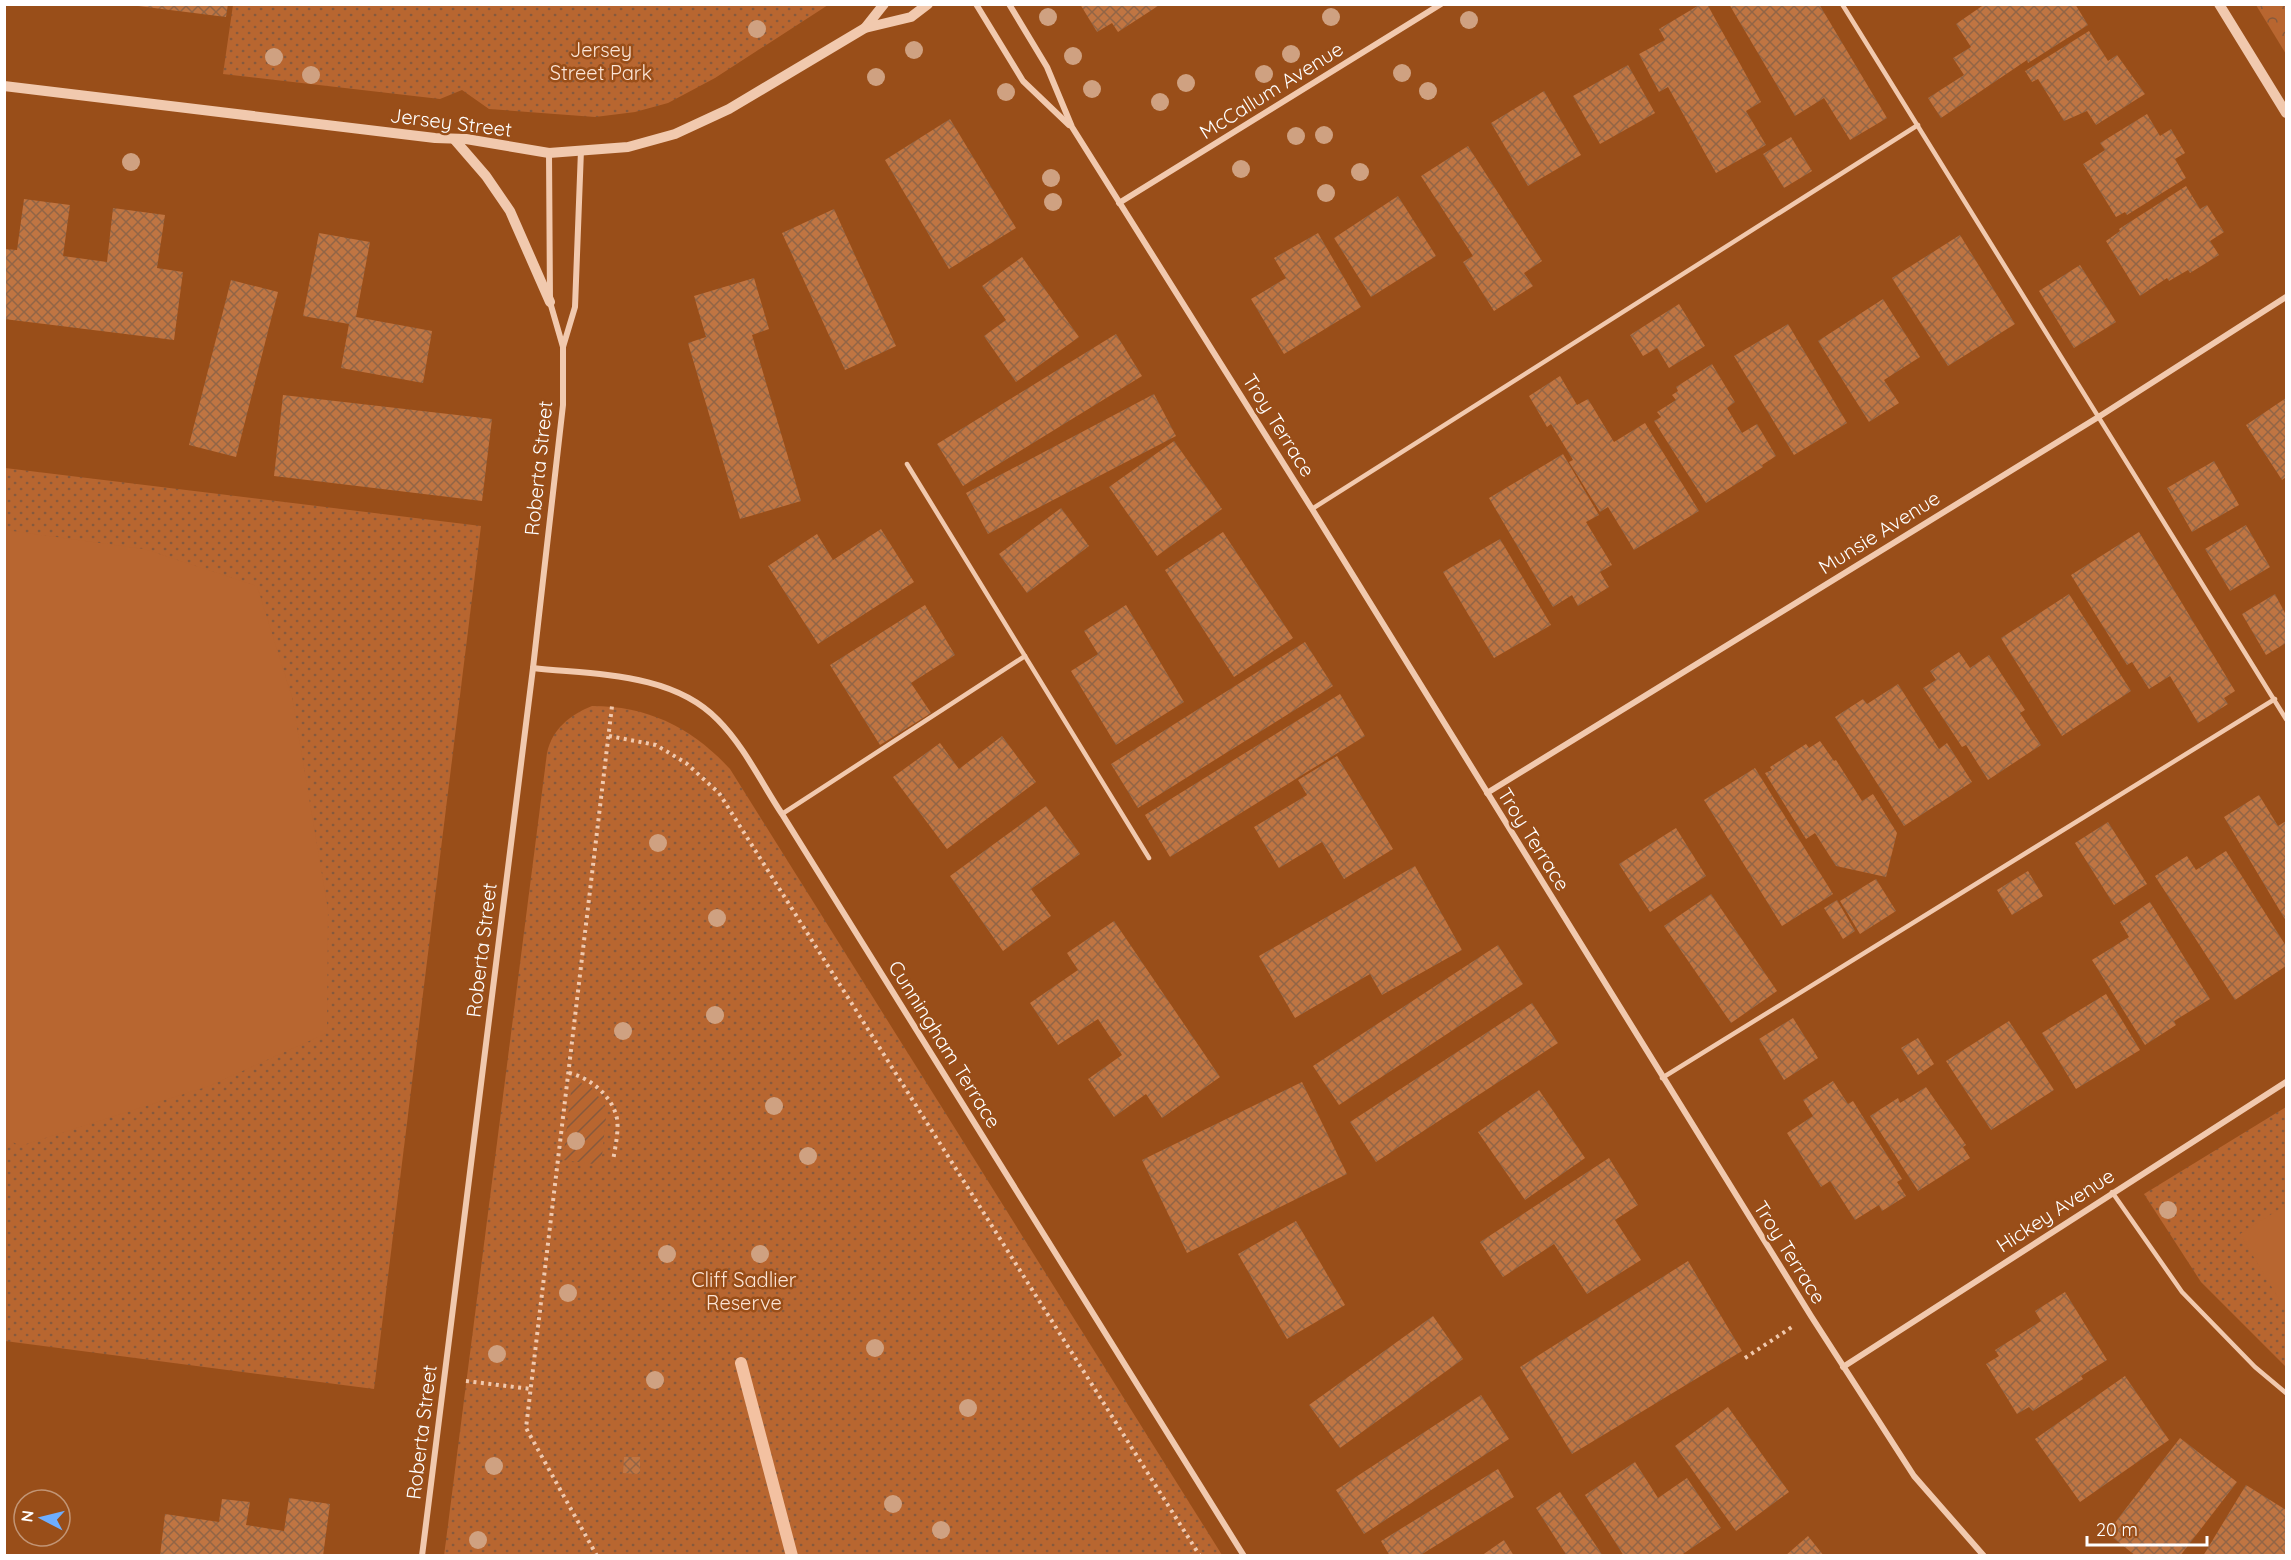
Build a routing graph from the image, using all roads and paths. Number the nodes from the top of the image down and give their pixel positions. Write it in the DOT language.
graph roads {
  1 [pos="884,4"];
  2 [pos="928,4"];
  3 [pos="976,4"];
  4 [pos="1009,4"];
  5 [pos="1441,4"];
  6 [pos="1842,4"];
  7 [pos="2218,4"];
  8 [pos="865,28"];
  9 [pos="4,86"];
  10 [pos="2286,114"];
  11 [pos="1918,125"];
  12 [pos="1072,127"];
  13 [pos="454,139"];
  14 [pos="581,150"];
  15 [pos="549,153"];
  16 [pos="1119,203"];
  17 [pos="2286,297"];
  18 [pos="550,302"];
  19 [pos="563,347"];
  20 [pos="2100,416"];
  21 [pos="907,464"];
  22 [pos="1312,509"];
  23 [pos="1025,656"];
  24 [pos="533,668"];
  25 [pos="2274,699"];
  26 [pos="612,706"];
  27 [pos="2286,719"];
  28 [pos="609,736"];
  29 [pos="1486,793"];
  30 [pos="782,814"];
  31 [pos="1149,858"];
  32 [pos="569,1073"];
  33 [pos="1662,1078"];
  34 [pos="2286,1082"];
  35 [pos="613,1161"];
  36 [pos="2112,1192"];
  37 [pos="1794,1326"];
  38 [pos="1745,1358"];
  39 [pos="1843,1367"];
  40 [pos="466,1381"];
  41 [pos="531,1389"];
  42 [pos="2286,1393"];
  43 [pos="422,1556"];
  44 [pos="597,1556"];
  45 [pos="1200,1556"];
  46 [pos="1244,1556"];
  47 [pos="1984,1556"];
  1 -- 8 [label="street, Jersey Street"];
  2 -- 8 [label="street, Jersey Street"];
  3 -- 12 [label="street, Troy Terrace"];
  4 -- 12 [label="street, Troy Terrace"];
  5 -- 16 [label="street, McCallum Avenue"];
  6 -- 11 [label="lane"];
  7 -- 10 [label="street"];
  8 -- 14 [label="street, Jersey Street"];
  9 -- 13 [label="street, Jersey Street"];
  11 -- 20 [label="lane"];
  11 -- 22 [label="lane"];
  12 -- 16 [label="street, Troy Terrace"];
  13 -- 15 [label="street, Jersey Street"];
  13 -- 18 [label="street"];
  14 -- 15 [label="street, Jersey Street"];
  14 -- 19 [label="street, Roberta Street"];
  15 -- 18 [label="street, Roberta Street"];
  16 -- 22 [label="street, Troy Terrace"];
  17 -- 20 [label="street, Munsie Avenue"];
  18 -- 19 [label="street, Roberta Street"];
  19 -- 24 [label="street, Roberta Street"];
  20 -- 25 [label="lane"];
  20 -- 29 [label="street, Munsie Avenue"];
  21 -- 23 [label="lane"];
  22 -- 29 [label="street, Troy Terrace"];
  23 -- 30 [label="lane"];
  23 -- 31 [label="lane"];
  24 -- 30 [label="street, Cunningham Terrace"];
  24 -- 43 [label="street, Roberta Street"];
  25 -- 27 [label="lane"];
  25 -- 33 [label="lane"];
  26 -- 28 [label="path"];
  28 -- 32 [label="path"];
  28 -- 45 [label="path"];
  29 -- 33 [label="street, Troy Terrace"];
  30 -- 46 [label="street, Cunningham Terrace"];
  32 -- 35 [label="path"];
  32 -- 41 [label="path"];
  33 -- 39 [label="street, Troy Terrace"];
  34 -- 36 [label="street, Hickey Avenue"];
  36 -- 39 [label="street, Hickey Avenue"];
  36 -- 42 [label="lane"];
  37 -- 38 [label="path"];
  39 -- 47 [label="street, Troy Terrace"];
  40 -- 41 [label="path"];
  41 -- 44 [label="path"];
}
